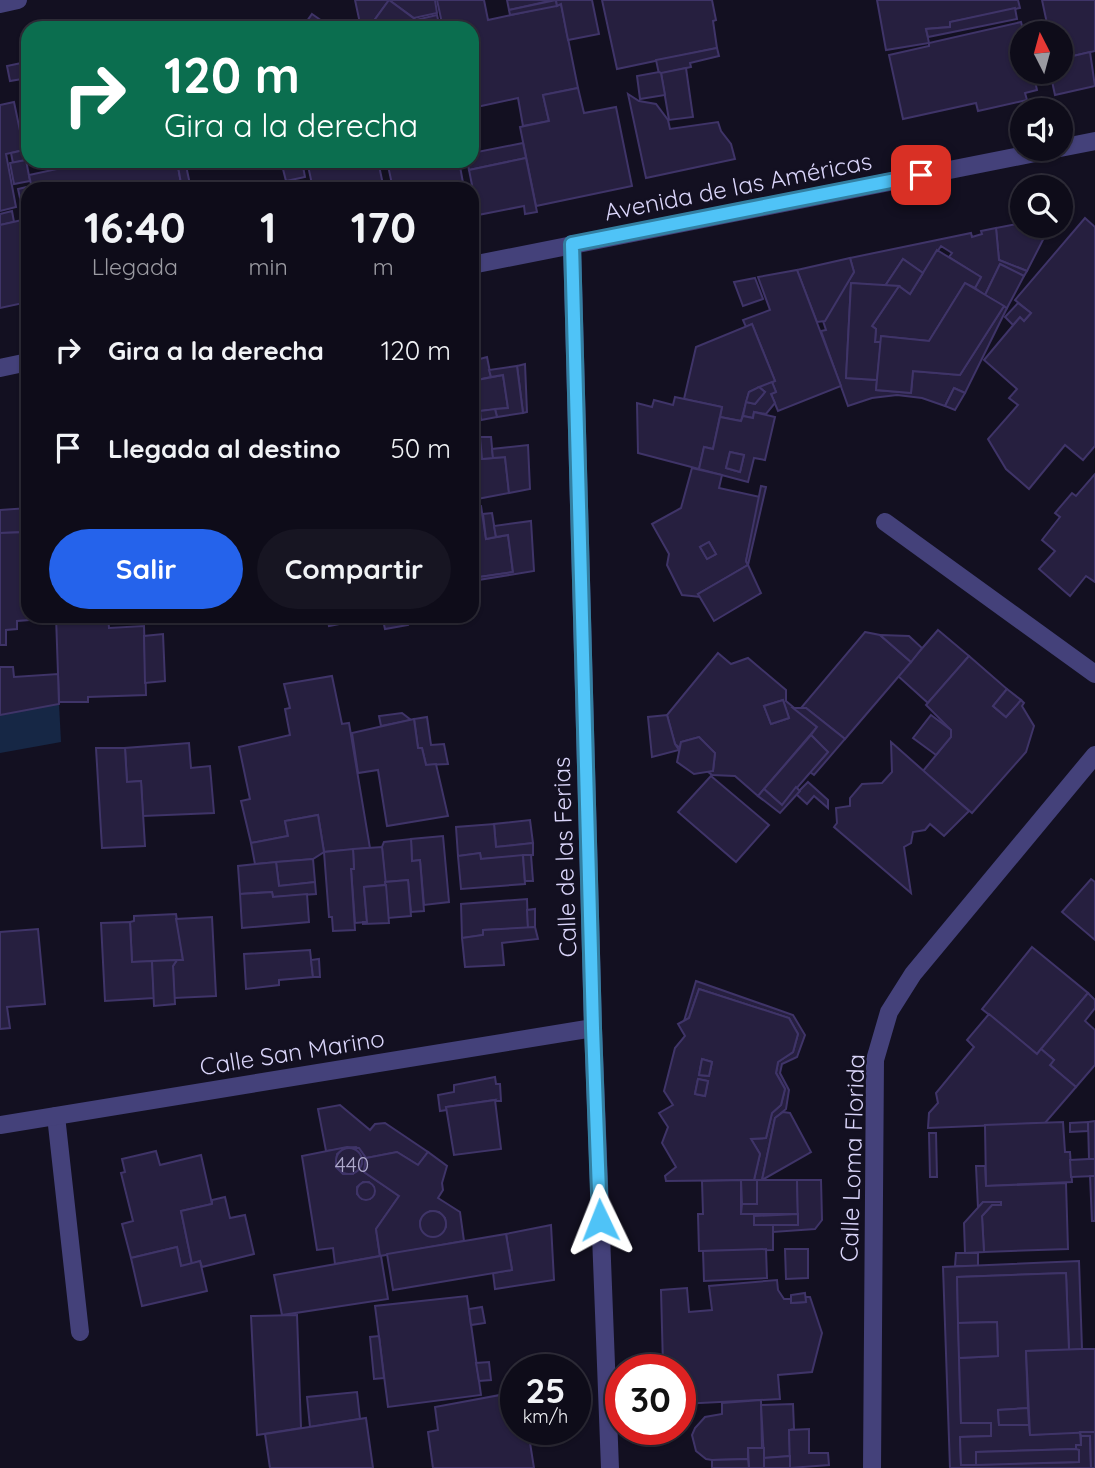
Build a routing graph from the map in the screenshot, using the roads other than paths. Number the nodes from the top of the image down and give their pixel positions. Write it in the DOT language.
graph roads {
  1 [pos="18,0"];
  2 [pos="0,4"];
  3 [pos="1095,141"];
  4 [pos="1073,145"];
  5 [pos="1010,157"];
  6 [pos="572,244"];
  7 [pos="479,264"];
  8 [pos="21,364"];
  9 [pos="0,368"];
  10 [pos="886,522"];
  11 [pos="1095,674"];
  12 [pos="1095,755"];
  13 [pos="593,1028"];
  14 [pos="56,1116"];
  15 [pos="0,1125"];
  16 [pos="80,1332"];
  17 [pos="610,1468"];
  18 [pos="872,1468"];
  1 -- 2 [label="street"];
  3 -- 4 [label="street, Avenida de las Américas"];
  5 -- 6 [label="street, Avenida de las Américas"];
  6 -- 7 [label="street, Avenida de las Américas"];
  6 -- 13 [label="street, Calle de las Ferias"];
  8 -- 9 [label="street"];
  10 -- 11 [label="street"];
  12 -- 18 [label="street, Calle Loma Florida"];
  13 -- 14 [label="street, Calle San Marino"];
  13 -- 17 [label="street, Calle de las Ferias"];
  14 -- 15 [label="street, Calle San Marino"];
  14 -- 16 [label="street"];
}
